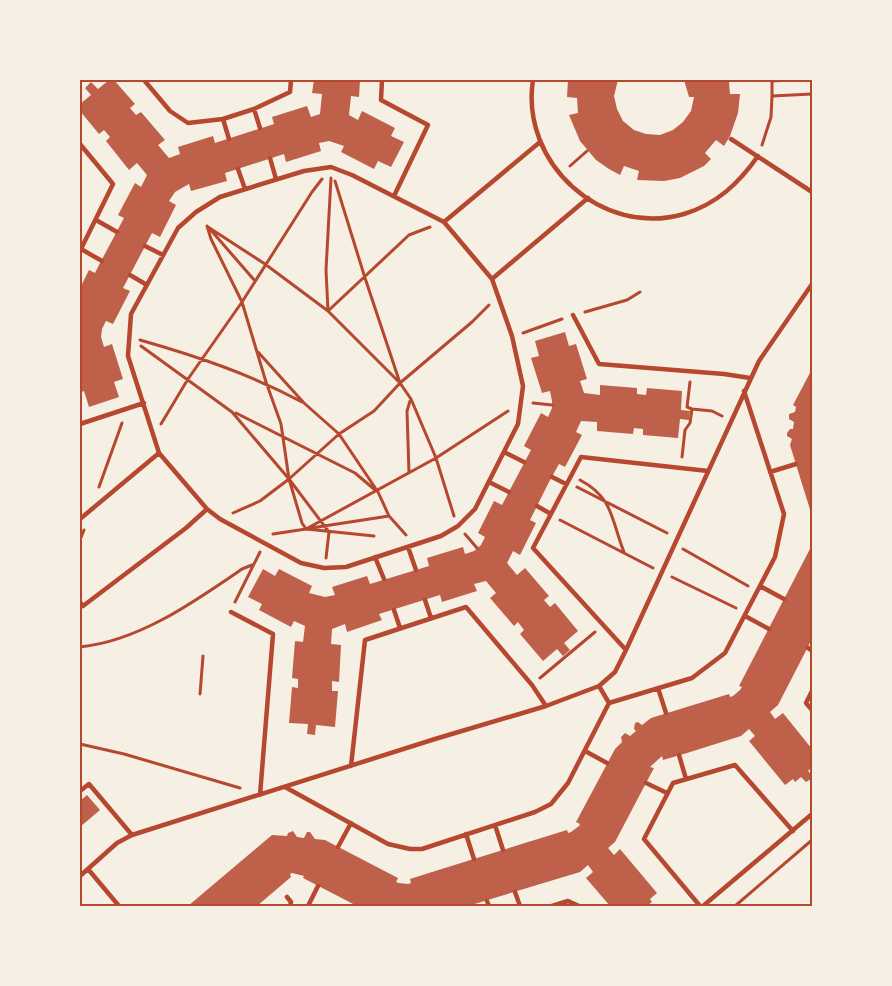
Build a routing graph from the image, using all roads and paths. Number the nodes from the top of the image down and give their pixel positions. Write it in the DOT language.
graph roads {
  1 [pos="144,80"];
  2 [pos="291,80"];
  3 [pos="382,80"];
  4 [pos="533,80"];
  5 [pos="790,80"];
  6 [pos="813,94"];
  7 [pos="772,96"];
  8 [pos="254,109"];
  9 [pos="223,119"];
  10 [pos="260,128"];
  11 [pos="229,139"];
  12 [pos="731,139"];
  13 [pos="540,142"];
  14 [pos="80,144"];
  15 [pos="587,151"];
  16 [pos="758,156"];
  17 [pos="270,158"];
  18 [pos="331,167"];
  19 [pos="238,169"];
  20 [pos="560,175"];
  21 [pos="276,179"];
  22 [pos="244,189"];
  23 [pos="813,192"];
  24 [pos="394,196"];
  25 [pos="588,198"];
  26 [pos="196,212"];
  27 [pos="96,220"];
  28 [pos="444,222"];
  29 [pos="207,226"];
  30 [pos="117,232"];
  31 [pos="145,246"];
  32 [pos="80,250"];
  33 [pos="163,255"];
  34 [pos="102,261"];
  35 [pos="265,264"];
  36 [pos="130,275"];
  37 [pos="364,278"];
  38 [pos="492,279"];
  39 [pos="255,281"];
  40 [pos="813,284"];
  41 [pos="147,285"];
  42 [pos="499,295"];
  43 [pos="242,302"];
  44 [pos="328,311"];
  45 [pos="573,315"];
  46 [pos="130,338"];
  47 [pos="258,351"];
  48 [pos="203,358"];
  49 [pos="691,371"];
  50 [pos="750,378"];
  51 [pos="188,379"];
  52 [pos="266,382"];
  53 [pos="400,383"];
  54 [pos="744,391"];
  55 [pos="411,399"];
  56 [pos="522,402"];
  57 [pos="304,403"];
  58 [pos="144,404"];
  59 [pos="552,405"];
  60 [pos="692,409"];
  61 [pos="126,410"];
  62 [pos="232,412"];
  63 [pos="731,421"];
  64 [pos="80,424"];
  65 [pos="339,434"];
  66 [pos="154,436"];
  67 [pos="282,436"];
  68 [pos="504,452"];
  69 [pos="159,453"];
  70 [pos="318,453"];
  71 [pos="436,458"];
  72 [pos="524,462"];
  73 [pos="796,464"];
  74 [pos="681,467"];
  75 [pos="708,471"];
  76 [pos="770,472"];
  77 [pos="410,473"];
  78 [pos="571,475"];
  79 [pos="552,477"];
  80 [pos="289,479"];
  81 [pos="489,482"];
  82 [pos="567,483"];
  83 [pos="99,487"];
  84 [pos="378,492"];
  85 [pos="509,492"];
  86 [pos="605,502"];
  87 [pos="537,507"];
  88 [pos="207,509"];
  89 [pos="550,515"];
  90 [pos="389,516"];
  91 [pos="80,519"];
  92 [pos="220,519"];
  93 [pos="322,520"];
  94 [pos="326,525"];
  95 [pos="458,526"];
  96 [pos="84,530"];
  97 [pos="306,530"];
  98 [pos="329,531"];
  99 [pos="374,536"];
  100 [pos="80,540"];
  101 [pos="676,541"];
  102 [pos="265,544"];
  103 [pos="408,546"];
  104 [pos="477,548"];
  105 [pos="624,554"];
  106 [pos="375,557"];
  107 [pos="252,565"];
  108 [pos="324,568"];
  109 [pos="416,570"];
  110 [pos="662,572"];
  111 [pos="384,579"];
  112 [pos="758,589"];
  113 [pos="784,599"];
  114 [pos="425,600"];
  115 [pos="80,602"];
  116 [pos="394,610"];
  117 [pos="231,612"];
  118 [pos="745,614"];
  119 [pos="431,618"];
  120 [pos="603,625"];
  121 [pos="400,628"];
  122 [pos="769,628"];
  123 [pos="80,647"];
  124 [pos="626,650"];
  125 [pos="203,656"];
  126 [pos="532,685"];
  127 [pos="599,686"];
  128 [pos="658,688"];
  129 [pos="813,691"];
  130 [pos="200,694"];
  131 [pos="609,703"];
  132 [pos="546,706"];
  133 [pos="813,710"];
  134 [pos="666,713"];
  135 [pos="80,744"];
  136 [pos="585,751"];
  137 [pos="679,755"];
  138 [pos="607,763"];
  139 [pos="351,766"];
  140 [pos="686,779"];
  141 [pos="646,783"];
  142 [pos="285,787"];
  143 [pos="80,791"];
  144 [pos="668,793"];
  145 [pos="260,795"];
  146 [pos="813,814"];
  147 [pos="351,823"];
  148 [pos="495,825"];
  149 [pos="793,831"];
  150 [pos="466,834"];
  151 [pos="132,835"];
  152 [pos="813,840"];
  153 [pos="338,847"];
  154 [pos="503,850"];
  155 [pos="474,859"];
  156 [pos="88,869"];
  157 [pos="80,876"];
  158 [pos="318,886"];
  159 [pos="515,892"];
  160 [pos="287,897"];
  161 [pos="119,906"];
  162 [pos="290,906"];
  163 [pos="308,906"];
  164 [pos="520,906"];
  165 [pos="552,906"];
  166 [pos="579,906"];
  167 [pos="702,906"];
  168 [pos="735,906"];
  1 -- 9 [label="lane"];
  2 -- 8 [label="lane"];
  3 -- 24 [label="lane"];
  4 -- 13 [label="lane"];
  5 -- 7 [label="path"];
  6 -- 7 [label="path"];
  7 -- 16 [label="path"];
  8 -- 9 [label="lane"];
  8 -- 10 [label="lane"];
  9 -- 11 [label="lane"];
  12 -- 16 [label="lane"];
  13 -- 20 [label="lane"];
  13 -- 28 [label="lane"];
  14 -- 27 [label="lane"];
  15 -- 20 [label="path"];
  16 -- 23 [label="lane"];
  16 -- 25 [label="lane"];
  17 -- 21 [label="lane"];
  18 -- 21 [label="lane"];
  18 -- 24 [label="lane"];
  18 -- 35 [label="path"];
  18 -- 37 [label="path"];
  18 -- 44 [label="path"];
  19 -- 22 [label="lane"];
  20 -- 25 [label="lane"];
  21 -- 22 [label="lane"];
  22 -- 26 [label="lane"];
  24 -- 28 [label="lane"];
  25 -- 38 [label="lane"];
  26 -- 29 [label="path"];
  26 -- 33 [label="lane"];
  27 -- 30 [label="lane"];
  27 -- 32 [label="lane"];
  28 -- 37 [label="path"];
  28 -- 38 [label="lane"];
  29 -- 35 [label="path"];
  29 -- 39 [label="path"];
  29 -- 43 [label="path"];
  31 -- 33 [label="lane"];
  32 -- 34 [label="lane"];
  33 -- 41 [label="lane"];
  35 -- 39 [label="path"];
  35 -- 44 [label="path"];
  36 -- 41 [label="lane"];
  37 -- 44 [label="path"];
  37 -- 53 [label="path"];
  38 -- 42 [label="lane"];
  39 -- 43 [label="path"];
  40 -- 50 [label="lane"];
  41 -- 46 [label="lane"];
  42 -- 53 [label="path"];
  42 -- 56 [label="lane"];
  43 -- 47 [label="path"];
  43 -- 48 [label="path"];
  44 -- 53 [label="path"];
  45 -- 49 [label="lane"];
  46 -- 48 [label="path"];
  46 -- 51 [label="path"];
  46 -- 58 [label="lane"];
  47 -- 52 [label="path"];
  47 -- 57 [label="path"];
  48 -- 51 [label="path"];
  48 -- 52 [label="path"];
  49 -- 50 [label="lane"];
  49 -- 60 [label="path"];
  50 -- 54 [label="lane"];
  51 -- 62 [label="path"];
  51 -- 66 [label="path"];
  52 -- 57 [label="path"];
  52 -- 67 [label="path"];
  53 -- 55 [label="path"];
  53 -- 65 [label="path"];
  54 -- 63 [label="lane"];
  54 -- 76 [label="lane"];
  55 -- 71 [label="path"];
  55 -- 77 [label="path"];
  56 -- 59 [label="path"];
  56 -- 68 [label="lane"];
  56 -- 71 [label="path"];
  57 -- 65 [label="path"];
  58 -- 61 [label="lane"];
  58 -- 66 [label="lane"];
  60 -- 63 [label="path"];
  60 -- 74 [label="path"];
  61 -- 64 [label="lane"];
  61 -- 83 [label="path"];
  62 -- 67 [label="path"];
  62 -- 80 [label="path"];
  63 -- 75 [label="lane"];
  65 -- 70 [label="path"];
  65 -- 84 [label="path"];
  66 -- 69 [label="lane"];
  67 -- 70 [label="path"];
  67 -- 80 [label="path"];
  68 -- 72 [label="lane"];
  68 -- 81 [label="lane"];
  69 -- 88 [label="lane"];
  69 -- 91 [label="lane"];
  70 -- 80 [label="path"];
  70 -- 84 [label="path"];
  71 -- 77 [label="path"];
  71 -- 95 [label="path"];
  73 -- 76 [label="lane"];
  74 -- 75 [label="lane"];
  74 -- 78 [label="lane"];
  75 -- 101 [label="lane"];
  76 -- 112 [label="lane"];
  77 -- 84 [label="path"];
  78 -- 82 [label="lane"];
  78 -- 86 [label="path"];
  79 -- 82 [label="lane"];
  80 -- 92 [label="path"];
  80 -- 93 [label="path"];
  80 -- 97 [label="path"];
  81 -- 85 [label="lane"];
  81 -- 95 [label="lane"];
  82 -- 86 [label="path"];
  82 -- 89 [label="lane"];
  84 -- 90 [label="path"];
  84 -- 93 [label="path"];
  86 -- 101 [label="path"];
  86 -- 105 [label="path"];
  87 -- 89 [label="lane"];
  88 -- 92 [label="lane"];
  88 -- 115 [label="lane"];
  89 -- 105 [label="path"];
  89 -- 120 [label="lane"];
  90 -- 94 [label="path"];
  90 -- 103 [label="path"];
  92 -- 102 [label="lane"];
  93 -- 94 [label="path"];
  93 -- 97 [label="path"];
  94 -- 97 [label="path"];
  94 -- 98 [label="path"];
  95 -- 103 [label="lane"];
  95 -- 104 [label="path"];
  96 -- 100 [label="path"];
  97 -- 98 [label="path"];
  97 -- 102 [label="path"];
  98 -- 99 [label="path"];
  98 -- 108 [label="path"];
  101 -- 110 [label="lane"];
  101 -- 112 [label="path"];
  102 -- 107 [label="path"];
  102 -- 108 [label="lane"];
  103 -- 106 [label="lane"];
  103 -- 109 [label="lane"];
  105 -- 110 [label="path"];
  106 -- 108 [label="lane"];
  106 -- 111 [label="lane"];
  107 -- 117 [label="path"];
  107 -- 123 [label="path"];
  110 -- 118 [label="path"];
  110 -- 124 [label="lane"];
  112 -- 113 [label="lane"];
  112 -- 118 [label="lane"];
  114 -- 119 [label="lane"];
  116 -- 121 [label="lane"];
  117 -- 145 [label="lane"];
  118 -- 122 [label="lane"];
  118 -- 128 [label="lane"];
  119 -- 121 [label="lane"];
  119 -- 126 [label="lane"];
  120 -- 124 [label="lane"];
  120 -- 126 [label="path"];
  121 -- 139 [label="lane"];
  124 -- 127 [label="lane"];
  125 -- 130 [label="path"];
  126 -- 132 [label="lane"];
  127 -- 131 [label="lane"];
  127 -- 132 [label="lane"];
  128 -- 131 [label="lane"];
  128 -- 134 [label="lane"];
  129 -- 133 [label="lane"];
  131 -- 136 [label="lane"];
  132 -- 139 [label="lane"];
  135 -- 145 [label="path"];
  136 -- 138 [label="lane"];
  136 -- 148 [label="lane"];
  137 -- 140 [label="lane"];
  139 -- 142 [label="lane"];
  140 -- 144 [label="lane"];
  140 -- 149 [label="lane"];
  141 -- 144 [label="lane"];
  142 -- 145 [label="lane"];
  142 -- 147 [label="lane"];
  143 -- 151 [label="lane"];
  144 -- 167 [label="lane"];
  145 -- 151 [label="lane"];
  146 -- 149 [label="lane"];
  147 -- 150 [label="lane"];
  147 -- 153 [label="lane"];
  148 -- 150 [label="lane"];
  148 -- 154 [label="lane"];
  149 -- 167 [label="lane"];
  150 -- 155 [label="lane"];
  151 -- 156 [label="lane"];
  152 -- 168 [label="path"];
  156 -- 157 [label="lane"];
  156 -- 161 [label="lane"];
  158 -- 163 [label="lane"];
  159 -- 164 [label="lane"];
  160 -- 162 [label="lane"];
  165 -- 166 [label="lane"];
}
